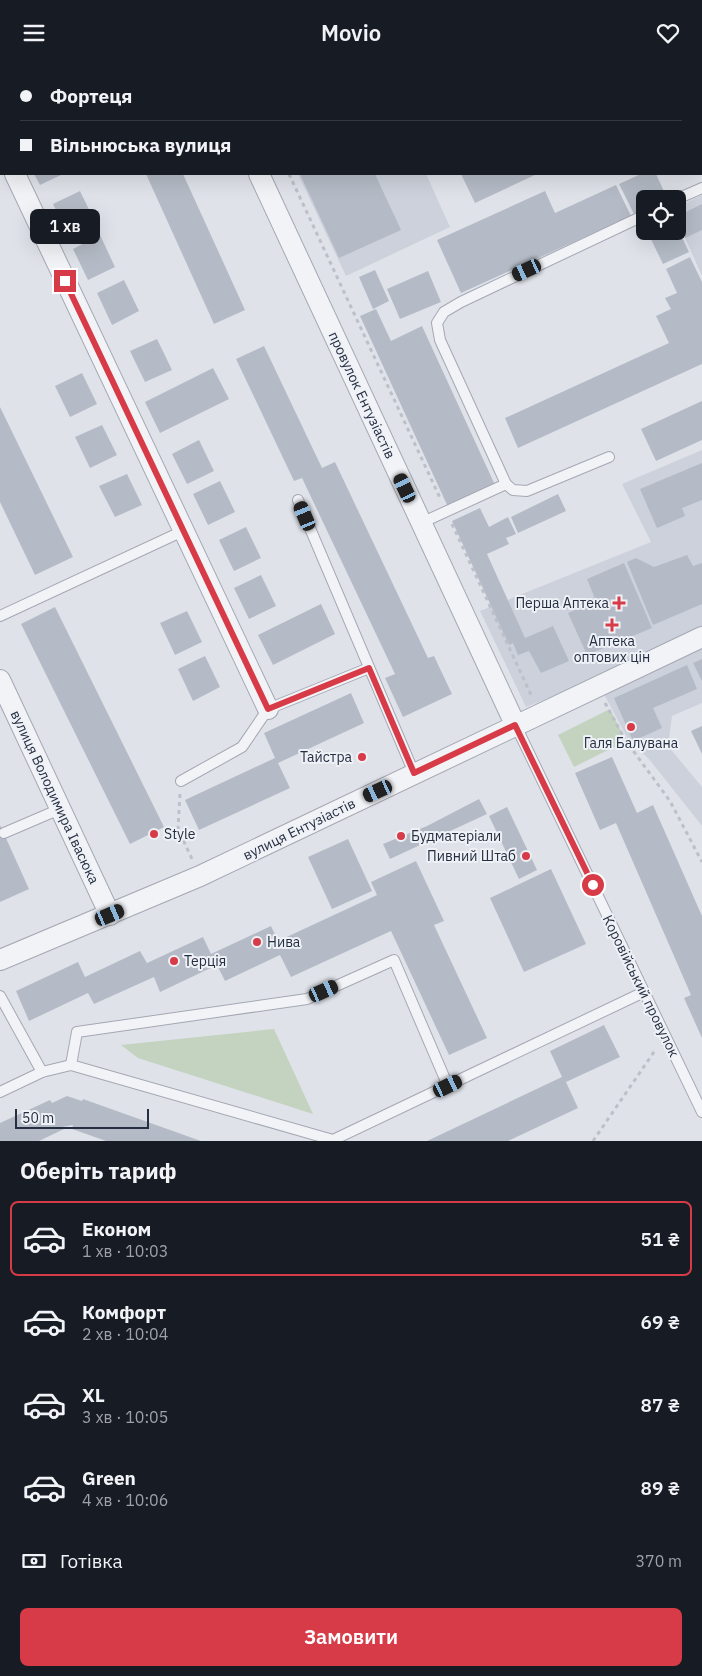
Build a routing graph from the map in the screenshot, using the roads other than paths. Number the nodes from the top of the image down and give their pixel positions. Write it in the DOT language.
graph roads {
  1 [pos="15,175"];
  2 [pos="259,175"];
  3 [pos="702,188"];
  4 [pos="686,195"];
  5 [pos="636,219"];
  6 [pos="609,457"];
  7 [pos="506,484"];
  8 [pos="298,499"];
  9 [pos="421,523"];
  10 [pos="183,531"];
  11 [pos="0,616"];
  12 [pos="702,637"];
  13 [pos="369,668"];
  14 [pos="0,680"];
  15 [pos="268,709"];
  16 [pos="515,725"];
  17 [pos="414,773"];
  18 [pos="181,781"];
  19 [pos="60,809"];
  20 [pos="4,833"];
  21 [pos="110,915"];
  22 [pos="0,959"];
  23 [pos="644,992"];
  24 [pos="0,996"];
  25 [pos="71,1065"];
  26 [pos="42,1072"];
  27 [pos="448,1086"];
  28 [pos="0,1092"];
  29 [pos="702,1112"];
  1 -- 10 [label="street"];
  2 -- 9 [label="street, провулок Ентузіастів"];
  3 -- 4 [label="lane"];
  5 -- 7 [label="lane"];
  6 -- 7 [label="lane"];
  7 -- 9 [label="lane"];
  8 -- 13 [label="lane"];
  9 -- 16 [label="street, провулок Ентузіастів"];
  10 -- 11 [label="lane"];
  10 -- 15 [label="street"];
  12 -- 16 [label="street, вулиця Ентузіастів"];
  13 -- 15 [label="lane"];
  13 -- 17 [label="lane"];
  14 -- 19 [label="street, вулиця Володимира Івасюка"];
  15 -- 18 [label="lane"];
  16 -- 17 [label="street, вулиця Ентузіастів"];
  16 -- 23 [label="lane, Коровійський провулок"];
  17 -- 21 [label="street, вулиця Ентузіастів"];
  19 -- 20 [label="lane"];
  19 -- 21 [label="street, вулиця Володимира Івасюка"];
  21 -- 22 [label="street, вулиця Ентузіастів"];
  23 -- 27 [label="lane"];
  23 -- 29 [label="lane, Коровійський провулок"];
  24 -- 26 [label="lane"];
  25 -- 26 [label="lane"];
  25 -- 27 [label="lane"];
  25 -- 27 [label="lane"];
  26 -- 28 [label="lane"];
}
